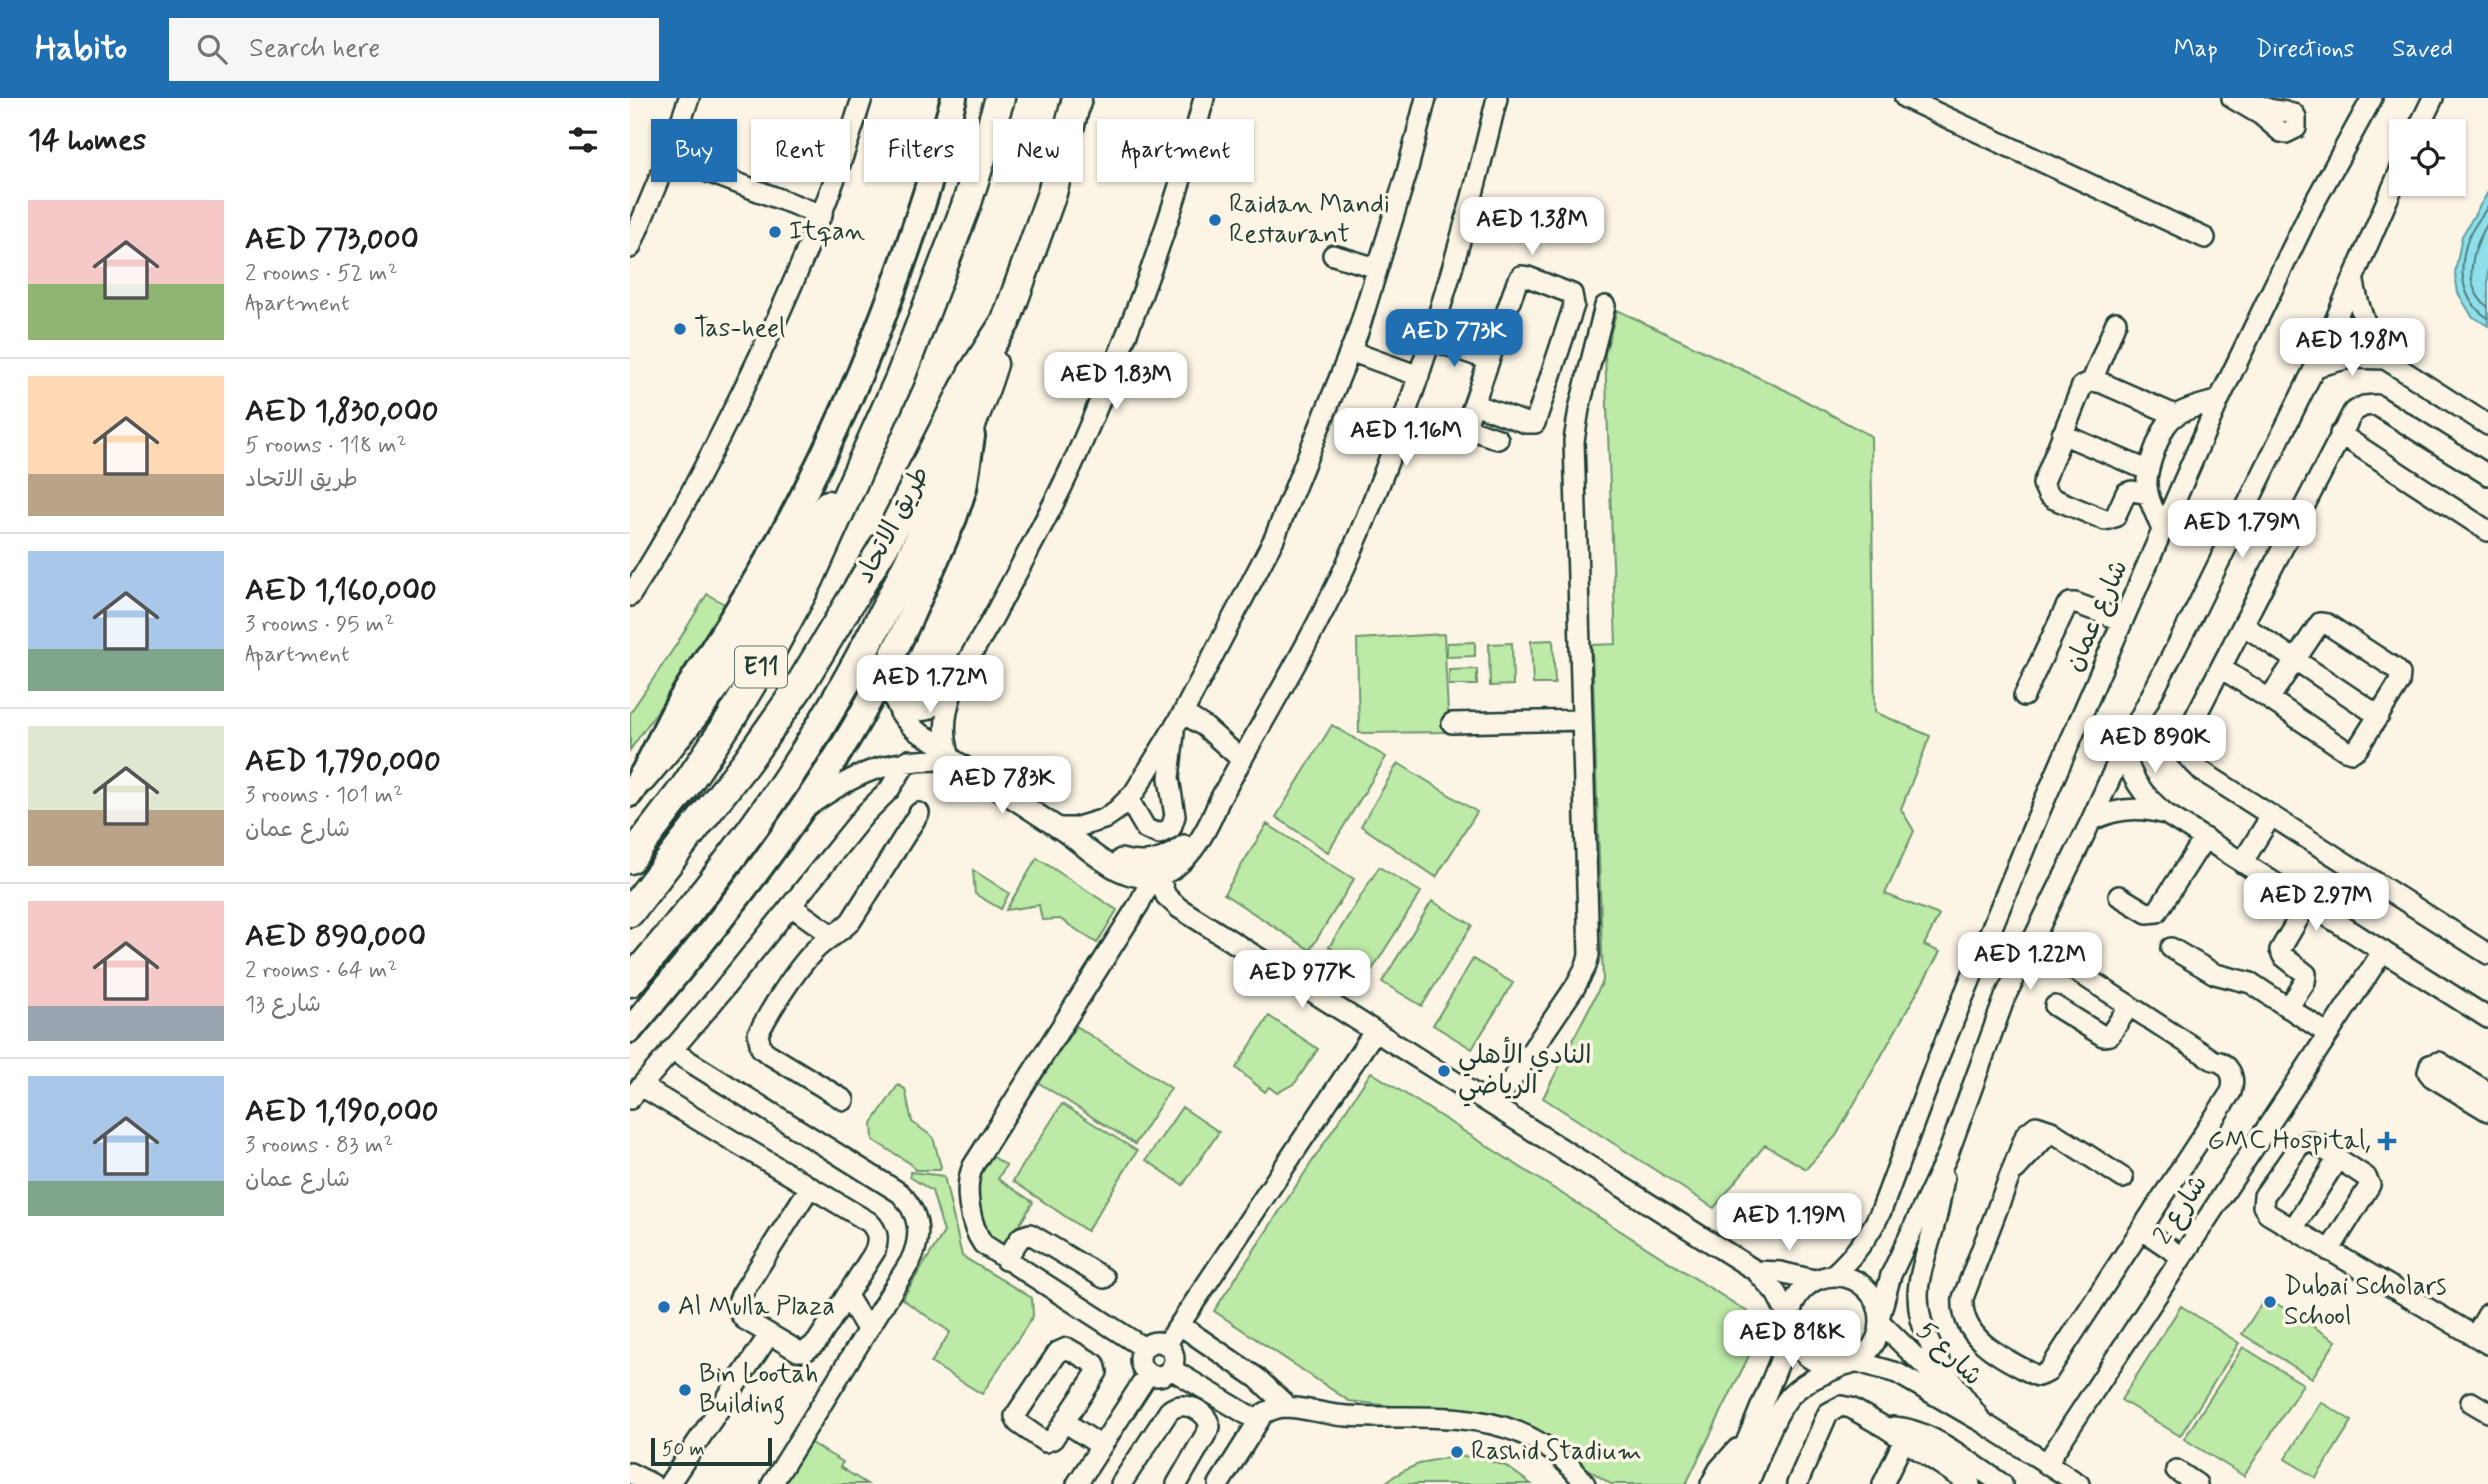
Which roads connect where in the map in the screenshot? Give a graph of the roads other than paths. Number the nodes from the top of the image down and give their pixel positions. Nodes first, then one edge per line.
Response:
1 (689, 98) edge
2 (862, 98) edge
3 (954, 98) edge
4 (1000, 98) edge
5 (1077, 98) edge
6 (1204, 98) edge
7 (1426, 98) edge
8 (1497, 98) edge
9 (1905, 98) edge
10 (2232, 98) edge
11 (2241, 98) edge
12 (2372, 98) edge
13 (2433, 98) edge
14 (682, 119) edge
15 (2423, 119) edge
16 (658, 182) edge
17 (734, 182) edge
18 (2389, 196) edge
19 (822, 215) junction
20 (2205, 238) dead end
21 (630, 248) edge
22 (1333, 255) dead end
23 (1377, 268) junction
24 (2354, 282) junction
25 (1605, 306) dead end
26 (1006, 321) junction
27 (2116, 322) dead end
28 (1432, 340) junction
29 (1350, 351) junction
30 (2385, 359) junction
31 (1489, 360) junction
32 (2315, 367) junction
33 (1419, 376) junction
34 (2092, 381) junction
35 (2219, 400) junction
36 (1474, 404) junction
37 (2175, 415) junction
38 (973, 425) junction
39 (2488, 425) edge
40 (2062, 434) junction
41 (2340, 434) junction
42 (1498, 439) dead end
43 (863, 459) junction
44 (2147, 470) junction
45 (2488, 475) edge
46 (2148, 494) junction
47 (2488, 531) edge
48 (2162, 532) junction
49 (630, 596) edge
50 (2123, 621) junction
51 (2243, 625) junction
52 (2295, 660) junction
53 (887, 663) junction
54 (2221, 668) junction
55 (950, 695) junction
56 (2024, 696) dead end
57 (2269, 699) junction
58 (900, 713) junction
59 (2379, 716) junction
60 (1582, 720) junction
61 (1179, 721) junction
62 (1451, 723) dead end
63 (2124, 748) junction
64 (1246, 751) junction
65 (950, 754) junction
66 (908, 761) junction
67 (852, 778) junction
68 (636, 786) edge
69 (1129, 800) junction
70 (1219, 801) junction
71 (799, 813) junction
72 (919, 813) dead end
73 (865, 814) junction
74 (2166, 814) junction
75 (2271, 816) junction
76 (2091, 821) junction
77 (1058, 828) junction
78 (2204, 839) junction
79 (1075, 840) junction
80 (630, 859) edge
81 (2242, 863) junction
82 (1152, 876) junction
83 (2119, 896) dead end
84 (2307, 904) junction
85 (791, 906) junction
86 (630, 912) edge
87 (833, 936) junction
88 (2171, 948) dead end
89 (2383, 951) junction
90 (2488, 954) edge
91 (2070, 967) dead end
92 (630, 982) edge
93 (2055, 1006) dead end
94 (2129, 1006) junction
95 (2288, 1008) junction
96 (2488, 1018) edge
97 (630, 1030) edge
98 (1374, 1032) junction
99 (2328, 1034) junction
100 (671, 1051) junction
101 (636, 1092) edge
102 (2488, 1092) edge
103 (844, 1100) dead end
104 (1494, 1105) junction
105 (2488, 1111) edge
106 (1948, 1154) junction
107 (2338, 1158) junction
108 (2123, 1178) dead end
109 (810, 1187) junction
110 (2293, 1229) junction
111 (2142, 1230) junction
112 (2329, 1251) junction
113 (2182, 1256) junction
114 (1005, 1260) junction
115 (1756, 1271) junction
116 (1104, 1278) dead end
117 (1824, 1278) junction
118 (847, 1296) junction
119 (2488, 1314) edge
120 (1880, 1319) junction
121 (1789, 1323) junction
122 (1180, 1325) junction
123 (867, 1329) junction
124 (769, 1335) junction
125 (2481, 1340) edge
126 (1167, 1345) junction
127 (1144, 1348) junction
128 (1850, 1363) junction
129 (1171, 1369) junction
130 (1148, 1374) junction
131 (2471, 1402) dead end
132 (1288, 1407) junction
133 (2488, 1412) edge
134 (1065, 1422) junction
135 (1258, 1422) junction
136 (1982, 1422) junction
137 (1886, 1428) junction
138 (1904, 1440) junction
139 (1745, 1441) junction
140 (1101, 1446) junction
141 (2046, 1464) junction
142 (2176, 1470) dead end
143 (630, 1473) edge
144 (777, 1476) edge
145 (1949, 1478) edge
146 (652, 1484) edge
147 (669, 1484) edge
148 (766, 1484) edge
149 (1077, 1484) edge
150 (1121, 1484) edge
151 (1177, 1484) edge
152 (1219, 1484) edge
153 (1585, 1484) edge
154 (1711, 1484) edge
155 (1729, 1484) edge
156 (1748, 1484) edge
157 (1797, 1484) edge
158 (1883, 1484) edge
159 (1970, 1484) edge
160 (2002, 1484) edge
161 (2069, 1484) edge
162 (2079, 1484) edge
163 (2197, 1484) edge

1 - 14 street
2 - 19 street
3 - 68 main road
4 - 43 highway, طريق الاتحاد / E11
5 - 26 highway, طريق الاتحاد / E11
6 - 55 street
7 - 23 street
8 - 28 street
9 - 20 street
10 - 11 street
12 - 35 street, شارع عمان
13 - 15 street
16 - 21 street
17 - 19 street
18 - 24 street
19 - 49 street
22 - 23 street
23 - 29 street
24 - 30 street
24 - 32 street
25 - 60 street
26 - 38 highway
26 - 86 highway, طريق الاتحاد / E11
27 - 34 street
28 - 31 street
28 - 33 street
29 - 33 street
29 - 61 street
30 - 32 street
30 - 39 street
31 - 36 street
31 - 36 street
32 - 63 street
33 - 64 street
34 - 37 street
34 - 40 street
35 - 37 street
35 - 48 street, شارع عمان
36 - 42 street
37 - 44 street
38 - 53 main road
38 - 92 highway
40 - 44 street
40 - 46 street
41 - 45 street
41 - 47 street
41 - 51 street
43 - 68 highway
43 - 80 highway, طريق الاتحاد / E11
44 - 46 street
46 - 48 street
48 - 50 street, شارع عمان
50 - 56 street
50 - 117 street, شارع عمان
51 - 52 street
51 - 54 street
52 - 57 street
52 - 59 street
52 - 59 street
53 - 58 street
53 - 71 main road
54 - 57 street
54 - 75 street
55 - 58 street
55 - 65 street
57 - 59 street
58 - 65 street
60 - 62 street
60 - 104 street
61 - 64 street
61 - 69 street
61 - 69 street
63 - 74 street
63 - 76 street
64 - 70 street
65 - 66 street
65 - 77 street
66 - 67 street
66 - 73 street
67 - 71 street
67 - 73 street
69 - 77 street
70 - 79 street
70 - 82 street
71 - 97 main road
72 - 87 street
73 - 85 street
74 - 76 street
74 - 78 street
75 - 81 street
75 - 90 street
76 - 106 street
77 - 79 street
78 - 81 street
78 - 83 street
79 - 82 street
81 - 84 street
82 - 98 street
82 - 114 street
84 - 89 street
84 - 95 street
85 - 87 street
85 - 100 street
87 - 103 street
88 - 95 street
89 - 96 street
89 - 99 street, شارع 2
91 - 94 street
93 - 94 street
94 - 111 street
95 - 99 street
98 - 104 street
98 - 122 street
99 - 113 street, شارع 2
100 - 101 street
100 - 123 street
101 - 109 street
102 - 105 street
104 - 115 street
106 - 120 street
106 - 136 street
107 - 110 street
107 - 110 street
107 - 112 street
108 - 111 street
109 - 118 street
109 - 124 street
110 - 112 street
111 - 113 street
112 - 125 street
113 - 141 street, شارع 2
114 - 116 street
114 - 127 street
115 - 117 street
115 - 121 street
117 - 120 street
117 - 121 street
118 - 123 street
118 - 124 street
119 - 125 street
120 - 128 street
120 - 136 street, شارع 5
121 - 128 street
121 - 139 street
122 - 126 street
122 - 132 street
123 - 144 street
124 - 147 street
126 - 127 street
126 - 129 street
127 - 130 street
128 - 136 street, شارع 5
128 - 156 street
129 - 130 street
129 - 135 street
130 - 140 street
131 - 133 street
132 - 135 street
132 - 153 street
134 - 134 street
134 - 140 street
135 - 152 street
136 - 141 street, شارع 5
137 - 138 street
137 - 157 street
137 - 160 street
138 - 145 street
138 - 158 street
139 - 154 street
139 - 155 street
140 - 149 street
141 - 161 street
141 - 162 street, شارع 5
142 - 163 street
143 - 146 street
144 - 148 street
145 - 159 street
150 - 151 street

